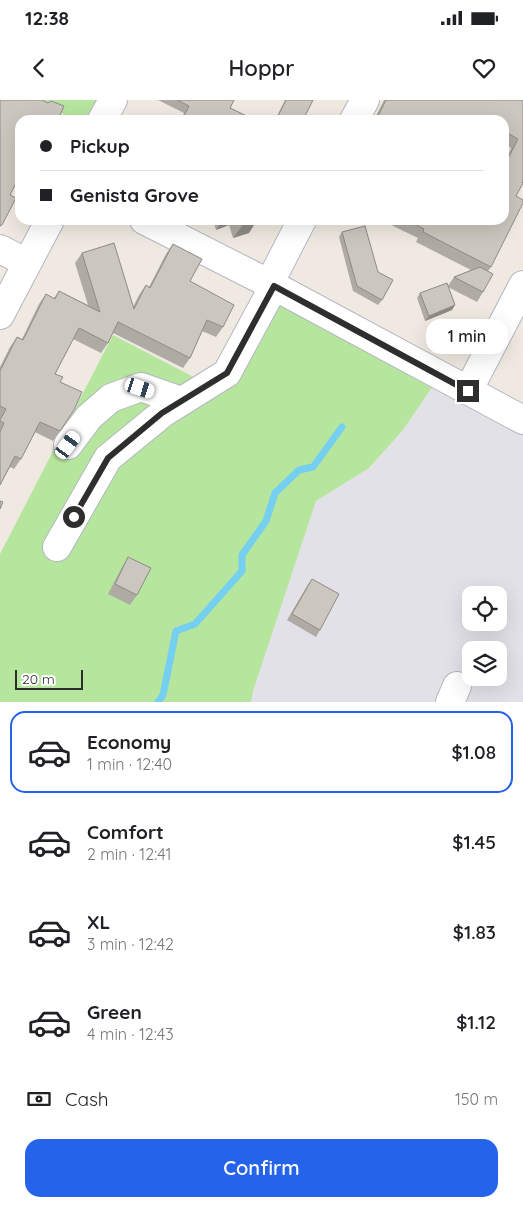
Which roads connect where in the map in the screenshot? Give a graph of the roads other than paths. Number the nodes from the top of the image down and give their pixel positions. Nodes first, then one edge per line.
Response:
1 (365, 100) edge
2 (357, 115) edge
3 (46, 225) edge
4 (154, 225) edge
5 (300, 225) edge
6 (0, 249) edge
7 (17, 266) edge
8 (271, 285) junction
9 (523, 285) edge
10 (0, 315) edge
11 (468, 391) junction
12 (181, 401) junction
13 (523, 420) edge
14 (68, 445) dead end
15 (57, 547) dead end

1 - 2 street
3 - 7 street
4 - 8 street
5 - 8 street
6 - 7 street
7 - 10 street
8 - 11 street
8 - 12 street
9 - 11 street
11 - 13 street
12 - 14 street
12 - 15 street

